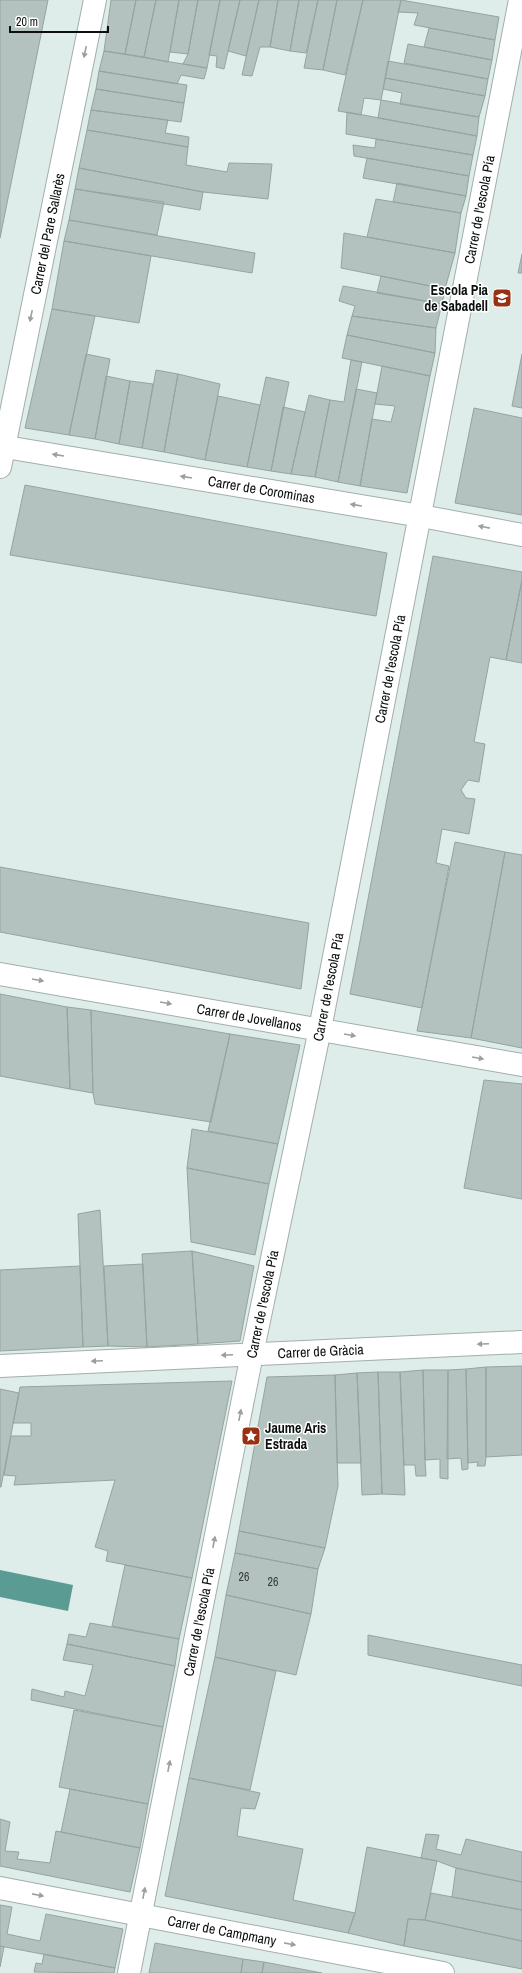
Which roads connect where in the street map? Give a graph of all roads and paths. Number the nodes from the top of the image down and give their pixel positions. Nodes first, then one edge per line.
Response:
1 (95, 0) edge
2 (520, 0) edge
3 (1, 453) edge
4 (421, 516) junction
5 (522, 535) edge
6 (0, 974) edge
7 (320, 1029) junction
8 (522, 1065) edge
9 (522, 1342) edge
10 (252, 1354) junction
11 (0, 1366) edge
12 (0, 1888) edge
13 (140, 1916) junction
14 (129, 1973) edge
15 (443, 1973) edge

1 -> 3 street, Carrer del Pare Sallarès
2 - 4 street, Carrer de l'escola Pía
4 -> 3 street, Carrer de Corominas
5 -> 4 street, Carrer de Corominas
4 - 7 street, Carrer de l'escola Pía
6 -> 7 street, Carrer de Jovellanos
7 -> 8 street, Carrer de Jovellanos
7 - 10 street, Carrer de l'escola Pía
9 -> 10 street, Carrer de Gràcia
10 -> 11 street, Carrer de Gràcia
13 -> 10 street, Carrer de l'escola Pía
12 -> 13 street, Carrer de Campmany
13 - 14 street, Carrer de l'escola Pía
13 -> 15 street, Carrer de Campmany

